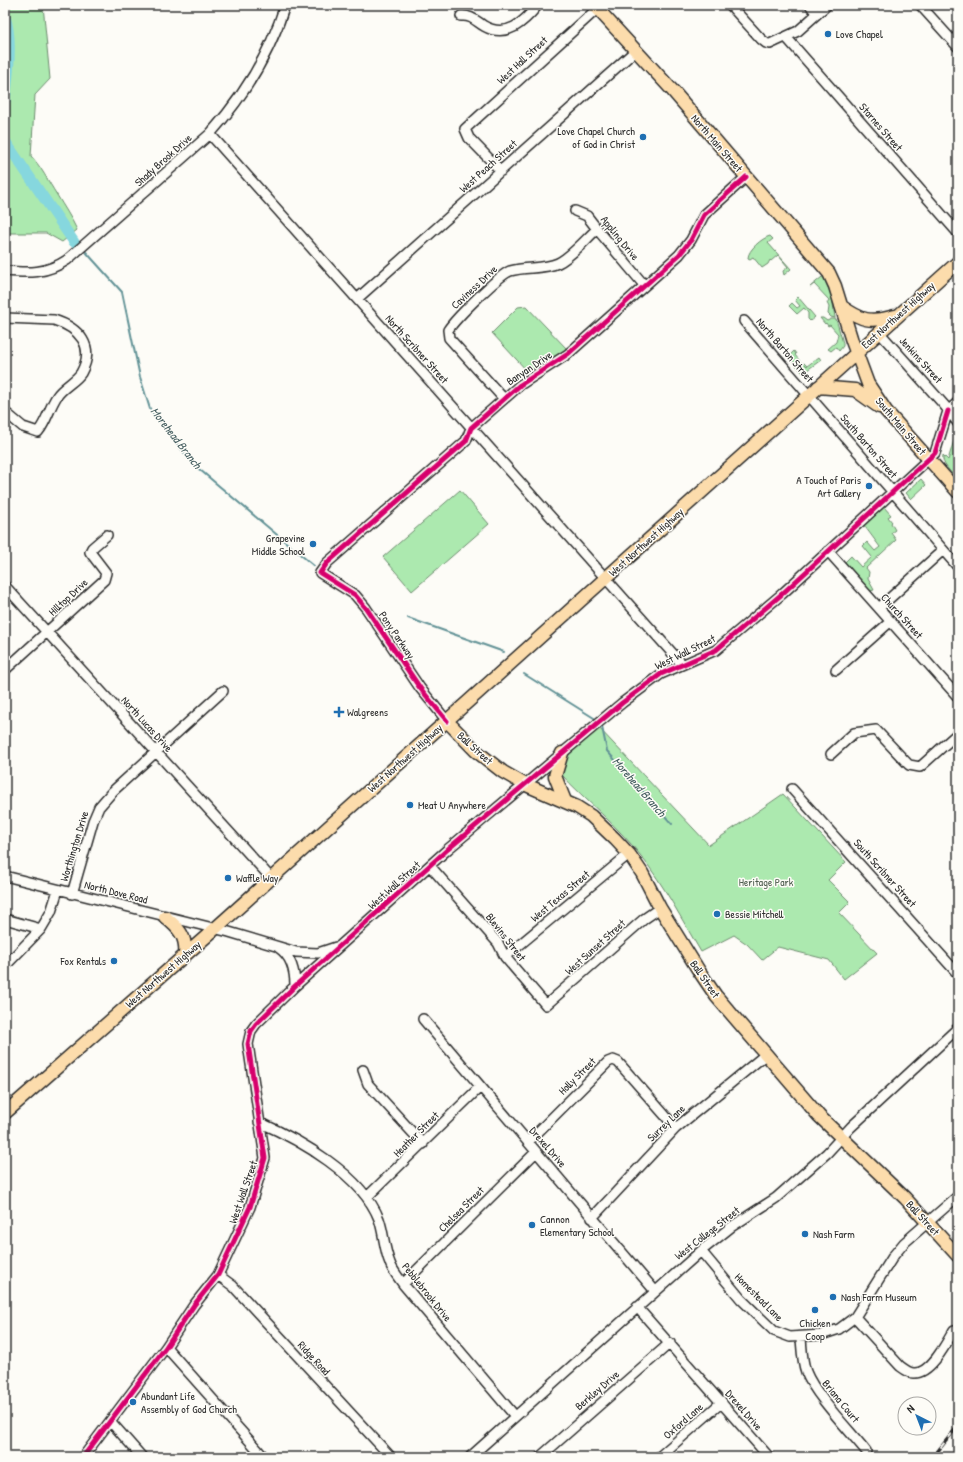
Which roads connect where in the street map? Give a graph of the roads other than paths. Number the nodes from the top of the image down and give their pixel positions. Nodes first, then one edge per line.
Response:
1 (285, 5) edge
2 (538, 5) edge
3 (730, 5) edge
4 (810, 5) edge
5 (827, 5) edge
6 (920, 5) edge
7 (595, 7) edge
8 (817, 14) junction
9 (461, 16) dead end
10 (786, 37) junction
11 (958, 47) edge
12 (635, 51) junction
13 (210, 134) junction
14 (501, 171) junction
15 (746, 177) junction
16 (575, 211) dead end
17 (597, 229) junction
18 (958, 233) edge
19 (958, 262) edge
20 (5, 271) edge
21 (644, 285) junction
22 (357, 299) junction
23 (841, 306) junction
24 (898, 315) junction
25 (5, 318) edge
26 (744, 321) dead end
27 (879, 332) junction
28 (856, 353) junction
29 (814, 391) junction
30 (504, 399) junction
31 (958, 402) edge
32 (886, 411) junction
33 (948, 411) junction
34 (5, 412) edge
35 (958, 423) edge
36 (471, 428) junction
37 (928, 459) junction
38 (958, 492) edge
39 (892, 493) junction
40 (107, 535) dead end
41 (943, 550) junction
42 (828, 551) junction
43 (958, 567) edge
44 (320, 573) joint
45 (605, 580) junction
46 (5, 586) edge
47 (879, 608) junction
48 (891, 621) junction
49 (47, 632) junction
50 (682, 664) junction
51 (5, 670) edge
52 (836, 670) dead end
53 (223, 691) dead end
54 (958, 697) edge
55 (447, 720) junction
56 (958, 733) edge
57 (156, 751) junction
58 (562, 753) junction
59 (831, 754) dead end
60 (524, 784) junction
61 (792, 789) dead end
62 (565, 801) junction
63 (629, 854) junction
64 (430, 866) junction
65 (5, 876) edge
66 (271, 878) junction
67 (58, 890) junction
68 (72, 894) junction
69 (660, 908) junction
70 (165, 917) junction
71 (5, 919) edge
72 (42, 929) junction
73 (218, 929) junction
74 (343, 944) junction
75 (276, 946) junction
76 (185, 955) junction
77 (505, 957) junction
78 (5, 966) edge
79 (958, 974) edge
80 (295, 986) junction
81 (546, 1005) joint
82 (423, 1019) dead end
83 (958, 1028) edge
84 (765, 1055) junction
85 (362, 1070) dead end
86 (480, 1086) junction
87 (5, 1113) edge
88 (259, 1122) junction
89 (676, 1128) junction
90 (841, 1139) junction
91 (528, 1142) junction
92 (423, 1144) junction
93 (536, 1152) junction
94 (958, 1196) edge
95 (367, 1197) junction
96 (592, 1218) junction
97 (927, 1223) junction
98 (701, 1252) junction
99 (958, 1256) edge
100 (218, 1275) junction
101 (403, 1284) junction
102 (655, 1291) junction
103 (637, 1307) junction
104 (855, 1317) junction
105 (954, 1330) dead end
106 (801, 1338) junction
107 (670, 1343) junction
108 (166, 1347) junction
109 (722, 1402) junction
110 (515, 1416) junction
111 (110, 1422) junction
112 (866, 1451) dead end
113 (83, 1457) edge
114 (142, 1457) edge
115 (264, 1457) edge
116 (391, 1457) edge
117 (470, 1457) edge
118 (540, 1457) edge
119 (659, 1457) edge
120 (769, 1457) edge

1 - 13 street, Shady Brook Drive
2 - 9 street
3 - 10 street
4 - 8 street
5 - 8 street
6 - 11 street
7 - 12 main road, North Main Street
7 - 14 street, West Hall Street
8 - 10 street
10 - 18 street, Starnes Street
12 - 14 street, West Peach Street
12 - 15 main road, North Main Street
13 - 20 street, Shady Brook Drive
13 - 22 street, North Scribner Street
14 - 22 street, West Peach Street
15 - 21 street, Banyan Drive
15 - 23 main road, North Main Street
16 - 17 street, Appling Drive
17 - 21 street, Appling Drive
17 - 30 street, Caviness Drive
19 - 24 main road, East Northwest Highway
21 - 30 street, Banyan Drive
22 - 36 street, North Scribner Street
23 - 24 main road
23 - 28 main road, North Main Street
24 - 27 main road, East Northwest Highway
25 - 34 street
26 - 29 street, North Barton Street
27 - 28 main road, East Northwest Highway
27 - 33 street, Jenkins Street
28 - 29 main road, West Northwest Highway
28 - 32 main road, South Main Street
29 - 32 main road
29 - 39 street, South Barton Street
29 - 45 main road, West Northwest Highway
30 - 36 street, Banyan Drive
31 - 33 street
32 - 37 main road, South Main Street
33 - 35 street, Jenkins Street
33 - 37 street, West Wall Street
36 - 44 street, Banyan Drive
36 - 45 street, North Scribner Street
37 - 38 main road, South Main Street
37 - 39 street, West Wall Street
39 - 41 street, South Barton Street
39 - 42 street, West Wall Street
40 - 49 street, Hilltop Drive
41 - 43 street, South Barton Street
41 - 47 street
42 - 47 street, Church Street
42 - 50 street, West Wall Street
44 - 55 street, Pony Parkway
45 - 50 street
45 - 55 main road, West Northwest Highway
46 - 49 street, North Lucas Drive
47 - 48 street, Church Street
48 - 52 street
48 - 54 street, Church Street
49 - 51 street, Hilltop Drive
49 - 57 street, North Lucas Drive
50 - 58 street, West Wall Street
53 - 57 street, Worthington Drive
55 - 60 main road, Ball Street
55 - 66 main road, West Northwest Highway
56 - 59 street
57 - 66 street, North Lucas Drive
57 - 68 street, Worthington Drive
58 - 60 street, West Wall Street
58 - 62 main road
60 - 62 main road, Ball Street
60 - 64 street, West Wall Street
61 - 79 street, South Scribner Street
62 - 63 main road, Ball Street
63 - 69 main road, Ball Street
63 - 77 street, West Texas Street
64 - 74 street, West Wall Street
64 - 77 street, Blevins Street
65 - 67 street, North Dove Road
66 - 73 main road, West Northwest Highway
67 - 68 street, North Dove Road
67 - 72 street
68 - 70 street, North Dove Road
69 - 81 street, West Sunset Street
69 - 84 main road, Ball Street
70 - 73 street, North Dove Road
70 - 76 main road
71 - 72 street
72 - 78 street
73 - 75 street, North Dove Road
73 - 76 main road, West Northwest Highway
74 - 75 street, North Dove Road
74 - 80 street, West Wall Street
75 - 80 street
76 - 87 main road, West Northwest Highway
77 - 81 street, Blevins Street
80 - 88 street, West Wall Street
82 - 86 street, Drexel Drive
83 - 90 street, West College Street
84 - 89 street, Surrey Lane
84 - 90 main road, Ball Street
85 - 92 street
86 - 91 street, Drexel Drive
86 - 92 street, Heather Street
88 - 95 street, Pebblebrook Drive
88 - 100 street, West Wall Street
89 - 91 street, Holly Street
89 - 96 street, Surrey Lane
90 - 97 main road, Ball Street
90 - 98 street, West College Street
91 - 93 street, Drexel Drive
92 - 95 street, Heather Street
93 - 96 street, Drexel Drive
93 - 101 street, Chelsea Street
94 - 97 street, Homestead Lane
95 - 101 street, Pebblebrook Drive
96 - 102 street, Drexel Drive
97 - 99 main road, Ball Street
97 - 104 street, Homestead Lane
98 - 102 street, West College Street
98 - 106 street, Homestead Lane
100 - 108 street, West Wall Street
100 - 116 street, Ridge Road
101 - 110 street, Pebblebrook Drive
102 - 103 street, West College Street
103 - 107 street, Drexel Drive
103 - 110 street, West College Street
104 - 105 street
104 - 106 street, Homestead Lane
106 - 112 street, Briana Court
107 - 109 street, Drexel Drive
107 - 118 street, Berkley Drive
108 - 111 street, West Wall Street
108 - 115 street
109 - 119 street, Oxford Lane
109 - 120 street, Drexel Drive
110 - 117 street, West College Street
111 - 113 street, West Wall Street
111 - 114 street

